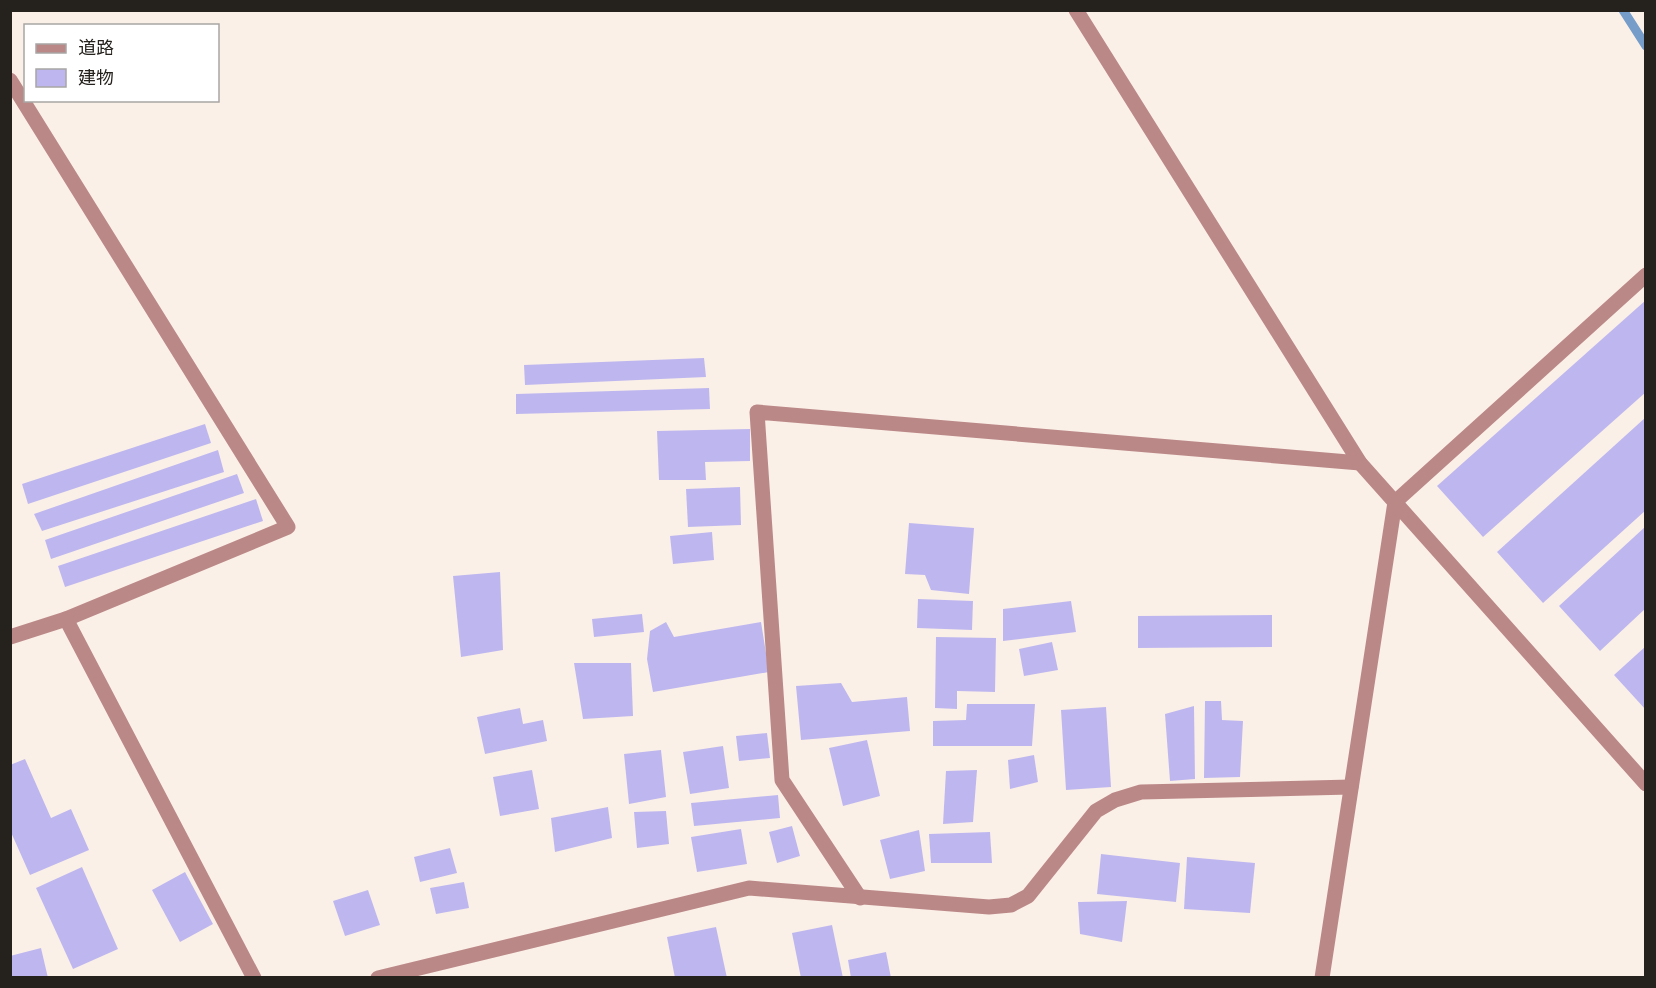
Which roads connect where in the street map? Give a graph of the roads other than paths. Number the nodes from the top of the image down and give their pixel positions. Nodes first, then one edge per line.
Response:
1 (1076, 10) edge
2 (10, 80) edge
3 (1646, 275) edge
4 (1360, 463) junction
5 (1395, 502) junction
6 (66, 619) junction
7 (10, 637) edge
8 (1646, 783) edge
9 (1351, 787) junction
10 (860, 898) junction
11 (254, 978) edge
12 (378, 978) edge
13 (1322, 978) edge

1 - 4 street
2 - 6 street
3 - 5 street
4 - 5 street
4 - 10 street
5 - 8 street
5 - 9 street
6 - 7 street
6 - 11 street
9 - 10 street
9 - 13 street
10 - 12 street

